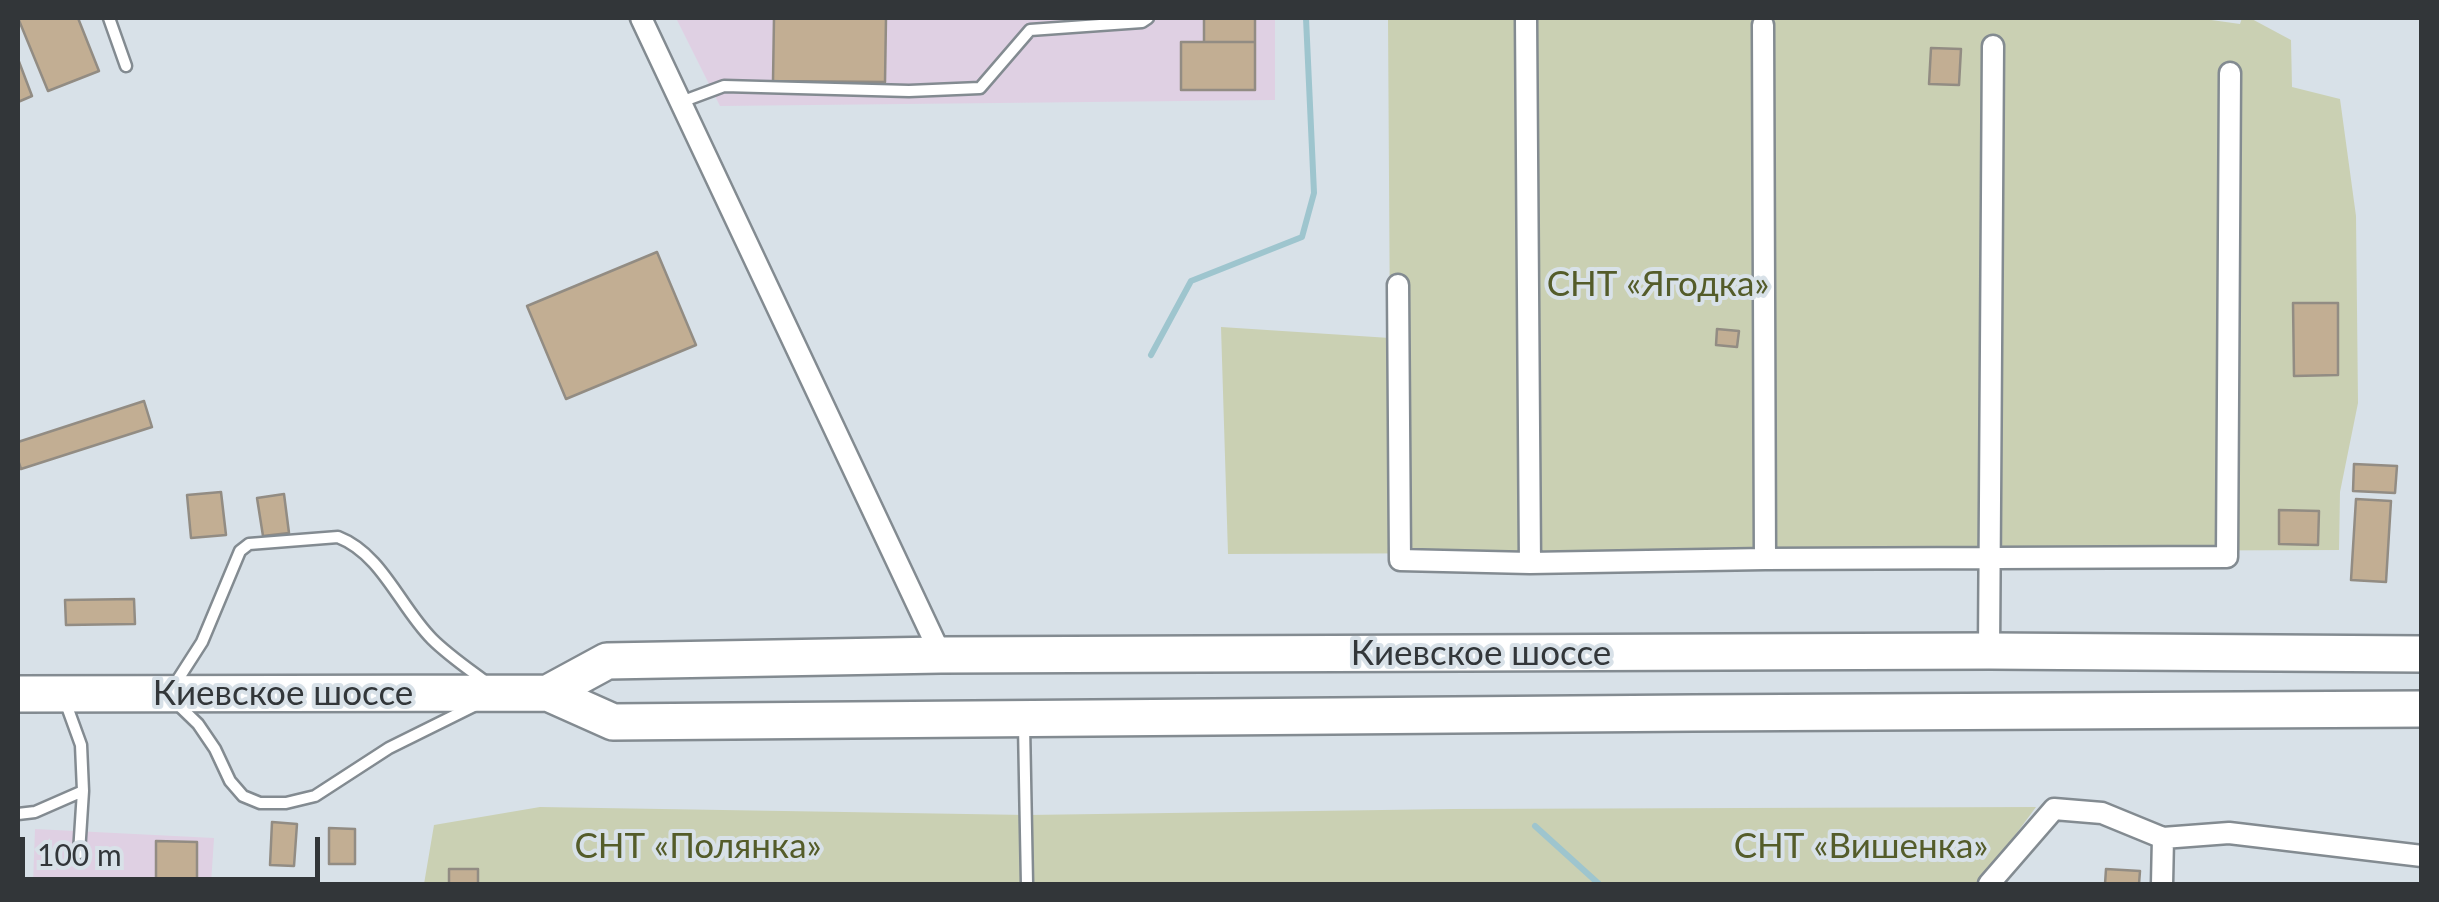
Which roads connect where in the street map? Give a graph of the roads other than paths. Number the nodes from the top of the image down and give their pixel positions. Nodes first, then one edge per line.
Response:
1 (109, 18) edge
2 (641, 18) edge
3 (1148, 18) edge
4 (1526, 18) edge
5 (1030, 24) edge
6 (1763, 24) dead end
7 (1993, 46) dead end
8 (126, 66) dead end
9 (2230, 72) dead end
10 (681, 102) junction
11 (1398, 285) dead end
12 (1765, 560) junction
13 (1990, 560) junction
14 (1530, 563) junction
15 (1989, 651) junction
16 (2422, 654) edge
17 (941, 656) junction
18 (500, 693) junction
19 (548, 693) junction
20 (18, 694) edge
21 (168, 694) junction
22 (63, 695) junction
23 (2422, 709) edge
24 (1024, 718) junction
25 (83, 791) junction
26 (18, 814) edge
27 (2163, 838) junction
28 (79, 853) dead end
29 (2422, 856) edge
30 (1026, 884) edge
31 (1989, 884) edge
32 (2162, 884) edge

1 - 8 lane
2 - 10 street
3 - 5 lane
4 - 14 street
5 - 10 lane
6 - 12 street
7 - 13 street
9 - 13 street
10 - 17 street
11 - 14 street
12 - 13 street
12 - 14 street
13 - 15 street
15 - 16 highway, Киевское шоссе
15 - 17 highway, Киевское шоссе
17 - 19 highway, Киевское шоссе
18 - 19 highway, Киевское шоссе
18 - 21 highway, Киевское шоссе
18 - 21 lane
18 - 21 lane
19 - 24 highway, Киевское шоссе
20 - 22 highway, Киевское шоссе
21 - 22 highway, Киевское шоссе
22 - 25 lane
23 - 24 highway, Киевское шоссе
24 - 30 lane
25 - 26 lane
25 - 28 lane
27 - 29 street
27 - 31 street
27 - 32 street

